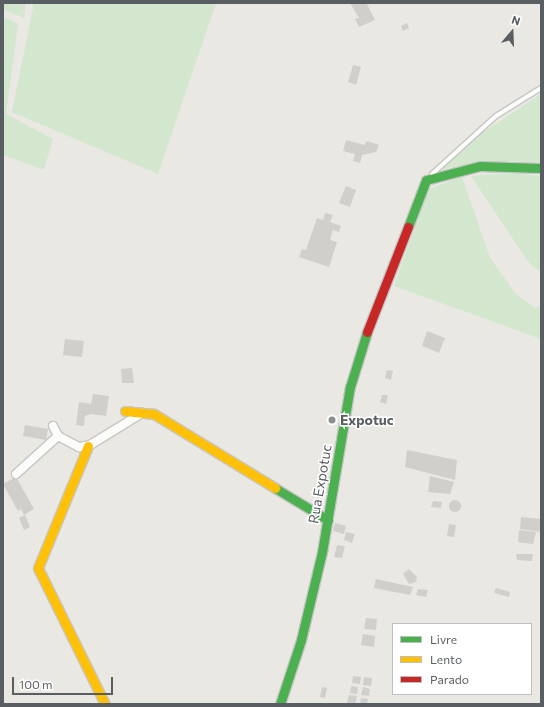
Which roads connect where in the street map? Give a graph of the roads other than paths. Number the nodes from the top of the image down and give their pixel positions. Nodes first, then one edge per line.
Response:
1 (541, 88) edge
2 (541, 168) edge
3 (426, 180) junction
4 (125, 411) dead end
5 (142, 413) junction
6 (53, 426) dead end
7 (58, 436) junction
8 (88, 446) junction
9 (16, 474) dead end
10 (328, 520) junction
11 (105, 704) edge
12 (280, 704) edge

1 - 3 lane
2 - 3 street
3 - 10 street, Rua Expotuc
4 - 5 street
5 - 8 street
5 - 10 street
6 - 7 street
7 - 8 street
7 - 9 street
8 - 11 street
10 - 12 street, Rua Expotuc

